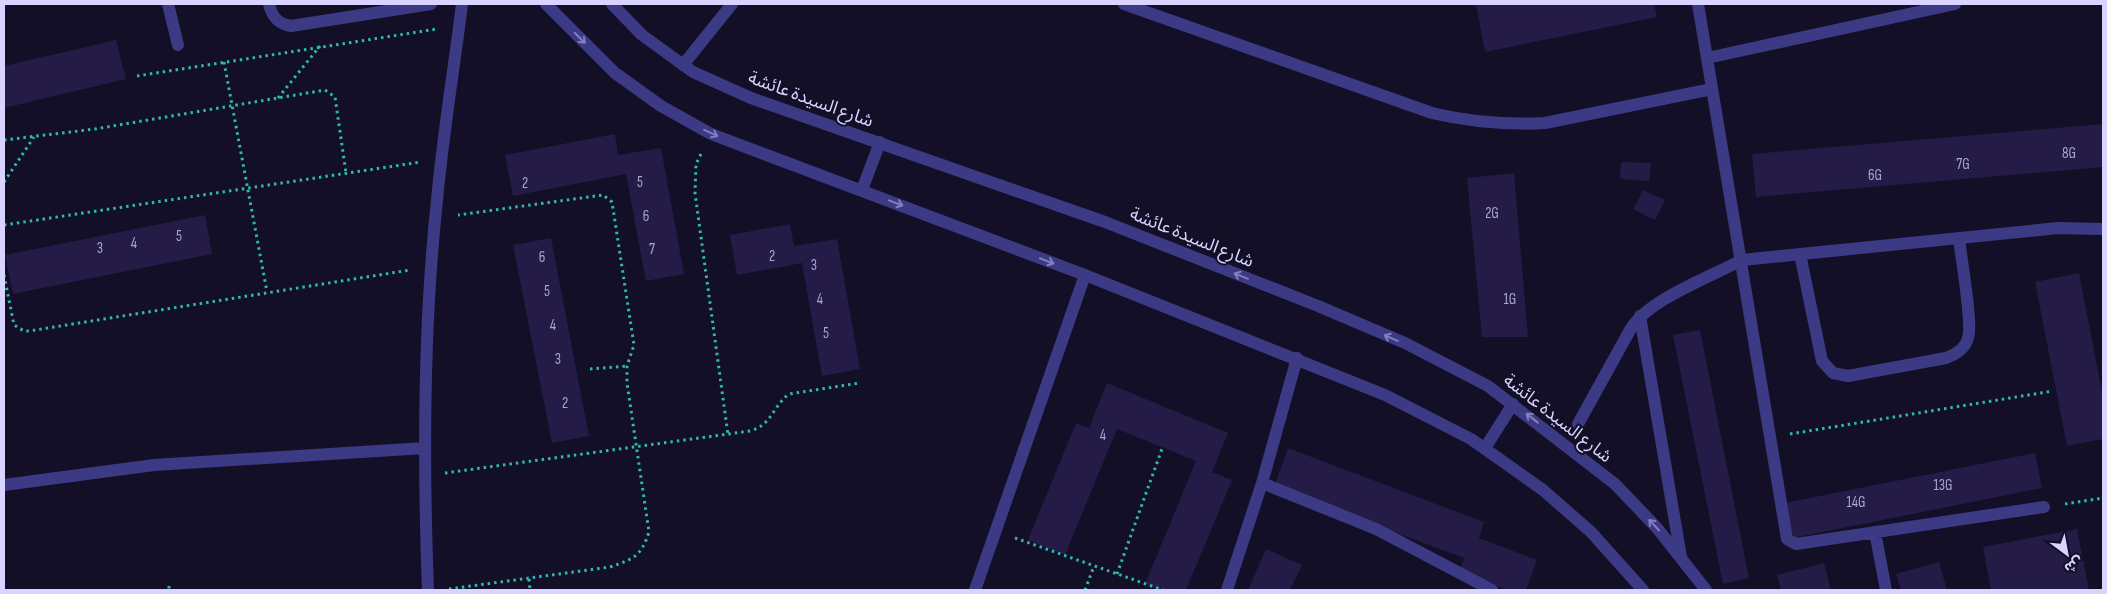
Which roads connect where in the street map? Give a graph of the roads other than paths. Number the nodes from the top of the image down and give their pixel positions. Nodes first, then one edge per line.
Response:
1 (168, 4) edge
2 (269, 4) edge
3 (431, 4) edge
4 (462, 4) edge
5 (546, 4) edge
6 (612, 4) edge
7 (732, 4) edge
8 (1124, 4) edge
9 (1698, 4) edge
10 (1956, 4) edge
11 (178, 45) dead end
12 (1707, 58) junction
13 (683, 64) junction
14 (1712, 89) junction
15 (880, 142) junction
16 (862, 190) junction
17 (2103, 228) edge
18 (1958, 238) junction
19 (1800, 254) junction
20 (1742, 260) junction
21 (1085, 275) junction
22 (1640, 316) junction
23 (1297, 358) junction
24 (1513, 404) junction
25 (1578, 424) dead end
26 (425, 448) junction
27 (1484, 448) junction
28 (1262, 483) junction
29 (4, 485) edge
30 (2044, 507) road end
31 (1875, 532) junction
32 (1681, 557) junction
33 (428, 590) edge
34 (975, 590) edge
35 (1227, 590) edge
36 (1492, 590) edge
37 (1643, 590) edge
38 (1706, 590) edge
39 (1886, 590) edge

1 - 11 street
2 - 3 street
4 - 26 street
5 -> 16 street
6 - 13 street, شارع السيدة عائشة
7 - 13 street
8 - 14 street
9 - 12 street
10 - 12 street
12 - 14 street
13 - 15 street, شارع السيدة عائشة
14 - 20 street
15 - 16 street
24 -> 15 street, شارع السيدة عائشة
16 -> 21 street
17 - 18 street
18 - 19 street
18 - 19 street
19 - 20 street
20 - 22 street
20 - 31 street
21 - 23 street
21 - 34 street
22 - 25 street
22 - 32 street
23 - 27 street
23 - 28 street
24 - 27 street
32 -> 24 street, شارع السيدة عائشة
26 - 29 street
26 - 33 street
27 - 37 street
28 - 35 street
28 - 36 street
30 - 31 street
31 - 39 street
32 - 38 street, شارع السيدة عائشة

